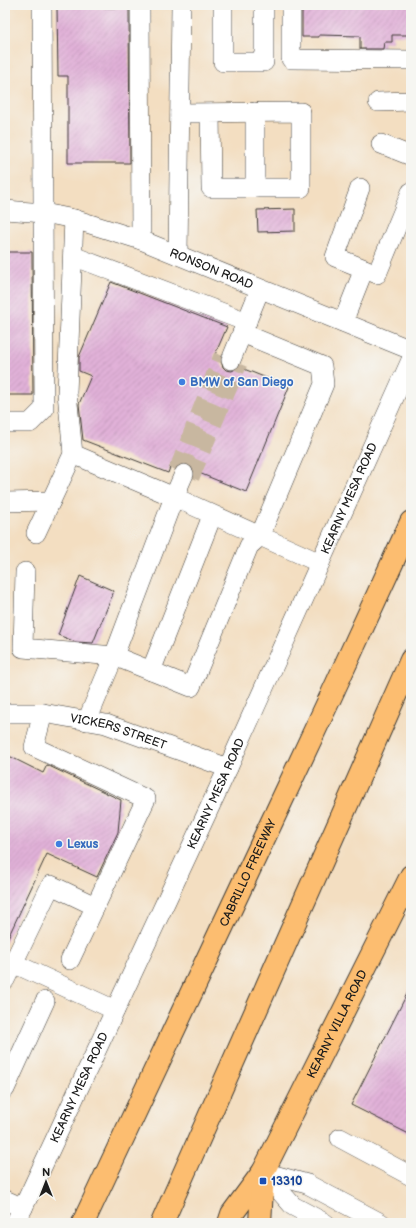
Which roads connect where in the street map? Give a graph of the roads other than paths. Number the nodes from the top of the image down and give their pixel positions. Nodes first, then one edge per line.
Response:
1 (42, 5) edge
2 (140, 5) edge
3 (180, 5) edge
4 (223, 5) edge
5 (264, 5) edge
6 (291, 5) edge
7 (411, 60) edge
8 (411, 100) edge
9 (378, 102) dead end
10 (255, 112) junction
11 (180, 113) junction
12 (210, 113) junction
13 (381, 144) dead end
14 (411, 156) edge
15 (255, 188) junction
16 (360, 188) dead end
17 (411, 192) edge
18 (5, 210) edge
19 (44, 213) junction
20 (74, 219) junction
21 (141, 240) junction
22 (178, 255) junction
23 (73, 256) junction
24 (364, 269) junction
25 (260, 289) junction
26 (343, 322) junction
27 (243, 332) junction
28 (411, 350) edge
29 (231, 360) tunnel mouth
30 (411, 360) edge
31 (5, 423) edge
32 (73, 454) junction
33 (181, 480) junction
34 (51, 501) junction
35 (5, 502) edge
36 (212, 516) junction
37 (411, 522) edge
38 (36, 533) dead end
39 (260, 536) junction
40 (320, 563) junction
41 (25, 572) dead end
42 (114, 656) junction
43 (411, 660) edge
44 (151, 671) junction
45 (5, 713) edge
46 (42, 713) junction
47 (88, 721) junction
48 (228, 768) junction
49 (411, 876) edge
50 (95, 906) junction
51 (70, 960) dead end
52 (9, 963) edge
53 (5, 980) edge
54 (45, 1001) dead end
55 (116, 1010) junction
56 (5, 1089) edge
57 (340, 1138) dead end
58 (263, 1172) junction
59 (411, 1176) edge
60 (5, 1200) edge
61 (19, 1215) edge
62 (83, 1222) edge
63 (162, 1223) edge
64 (229, 1223) edge
65 (260, 1223) edge
66 (325, 1223) edge
67 (381, 1223) edge

1 - 19 street
2 - 21 street
3 - 11 street
4 - 5 street
6 - 7 street
8 - 9 street
10 - 12 street
10 - 15 street
10 - 15 street
11 - 12 street
11 - 22 street
12 - 15 street
13 - 14 street
16 - 24 street
17 - 24 street
18 - 19 street, RONSON ROAD
19 - 20 street, RONSON ROAD
19 - 31 street
20 - 21 street, RONSON ROAD
20 - 23 street
21 - 22 street, RONSON ROAD
22 - 25 street, RONSON ROAD
23 - 27 street
23 - 32 street
24 - 26 street
25 - 26 street, RONSON ROAD
25 - 27 street
26 - 28 street, RONSON ROAD
27 - 29 street
27 - 39 street
30 - 40 street, KEARNY MESA ROAD
32 - 33 street
32 - 34 street
33 - 36 street
33 - 42 street
34 - 35 street
34 - 38 street
36 - 39 street
36 - 44 street
37 - 62 main road, CABRILLO FREEWAY
39 - 40 street
39 - 44 street
40 - 48 street, KEARNY MESA ROAD
41 - 42 street
42 - 44 street
42 - 47 street
43 - 63 main road
45 - 46 street, VICKERS STREET
46 - 47 street, VICKERS STREET
46 - 50 street
47 - 48 street, VICKERS STREET
48 - 55 street, KEARNY MESA ROAD
49 - 58 main road, KEARNY VILLA ROAD
50 - 51 street
50 - 52 street
52 - 53 street
52 - 55 street
54 - 56 street
55 - 61 street, KEARNY MESA ROAD
57 - 59 street
58 - 64 main road, KEARNY VILLA ROAD
58 - 65 main road, KEARNY VILLA ROAD
58 - 66 street
58 - 67 street
60 - 61 street

